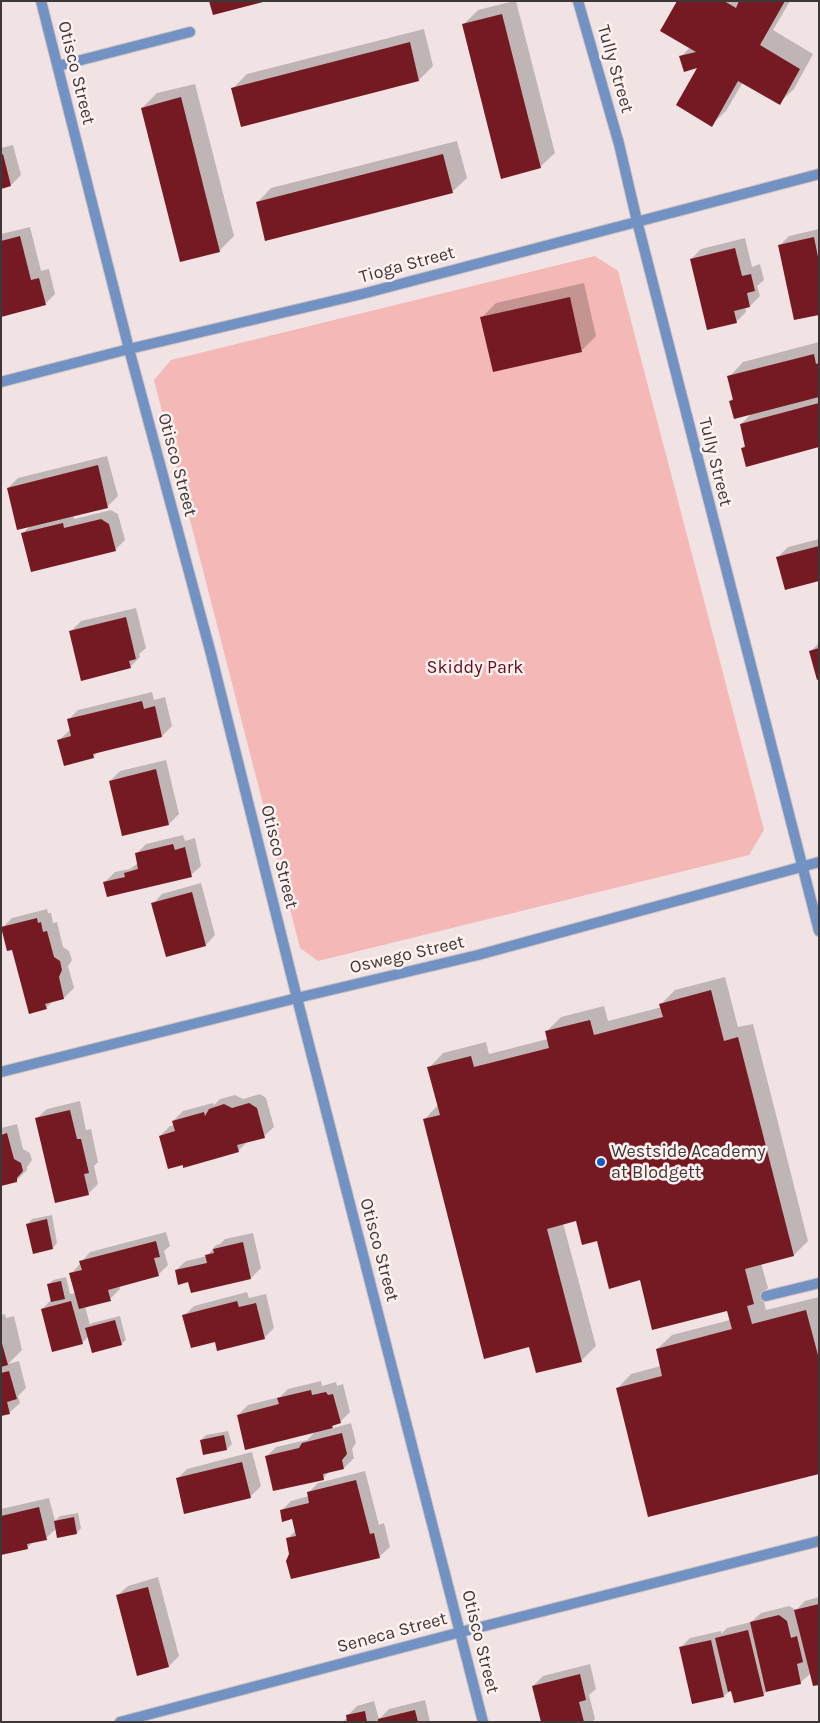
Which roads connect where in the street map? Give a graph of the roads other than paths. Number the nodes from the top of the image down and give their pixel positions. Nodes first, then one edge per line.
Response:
1 (41, 1) edge
2 (578, 1) edge
3 (190, 32) dead end
4 (58, 66) junction
5 (819, 174) edge
6 (636, 221) junction
7 (129, 349) junction
8 (1, 382) edge
9 (819, 862) edge
10 (802, 867) junction
11 (819, 931) edge
12 (297, 998) junction
13 (1, 1072) edge
14 (819, 1283) edge
15 (766, 1296) dead end
16 (819, 1541) edge
17 (461, 1632) junction
18 (120, 1722) edge
19 (483, 1722) edge

1 - 4 street, Otisco Street
2 - 6 street, Tully Street
3 - 4 street
4 - 7 street, Otisco Street
5 - 6 street, Tioga Street
6 - 7 street, Tioga Street
6 - 10 street, Tully Street
7 - 8 street, Tioga Street
7 - 12 street, Otisco Street
9 - 10 street, Oswego Street
10 - 11 street, Tully Street
10 - 12 street, Oswego Street
12 - 13 street, Oswego Street
12 - 17 street, Otisco Street
14 - 15 street
16 - 17 street, Seneca Street
17 - 18 street, Seneca Street
17 - 19 street, Otisco Street

